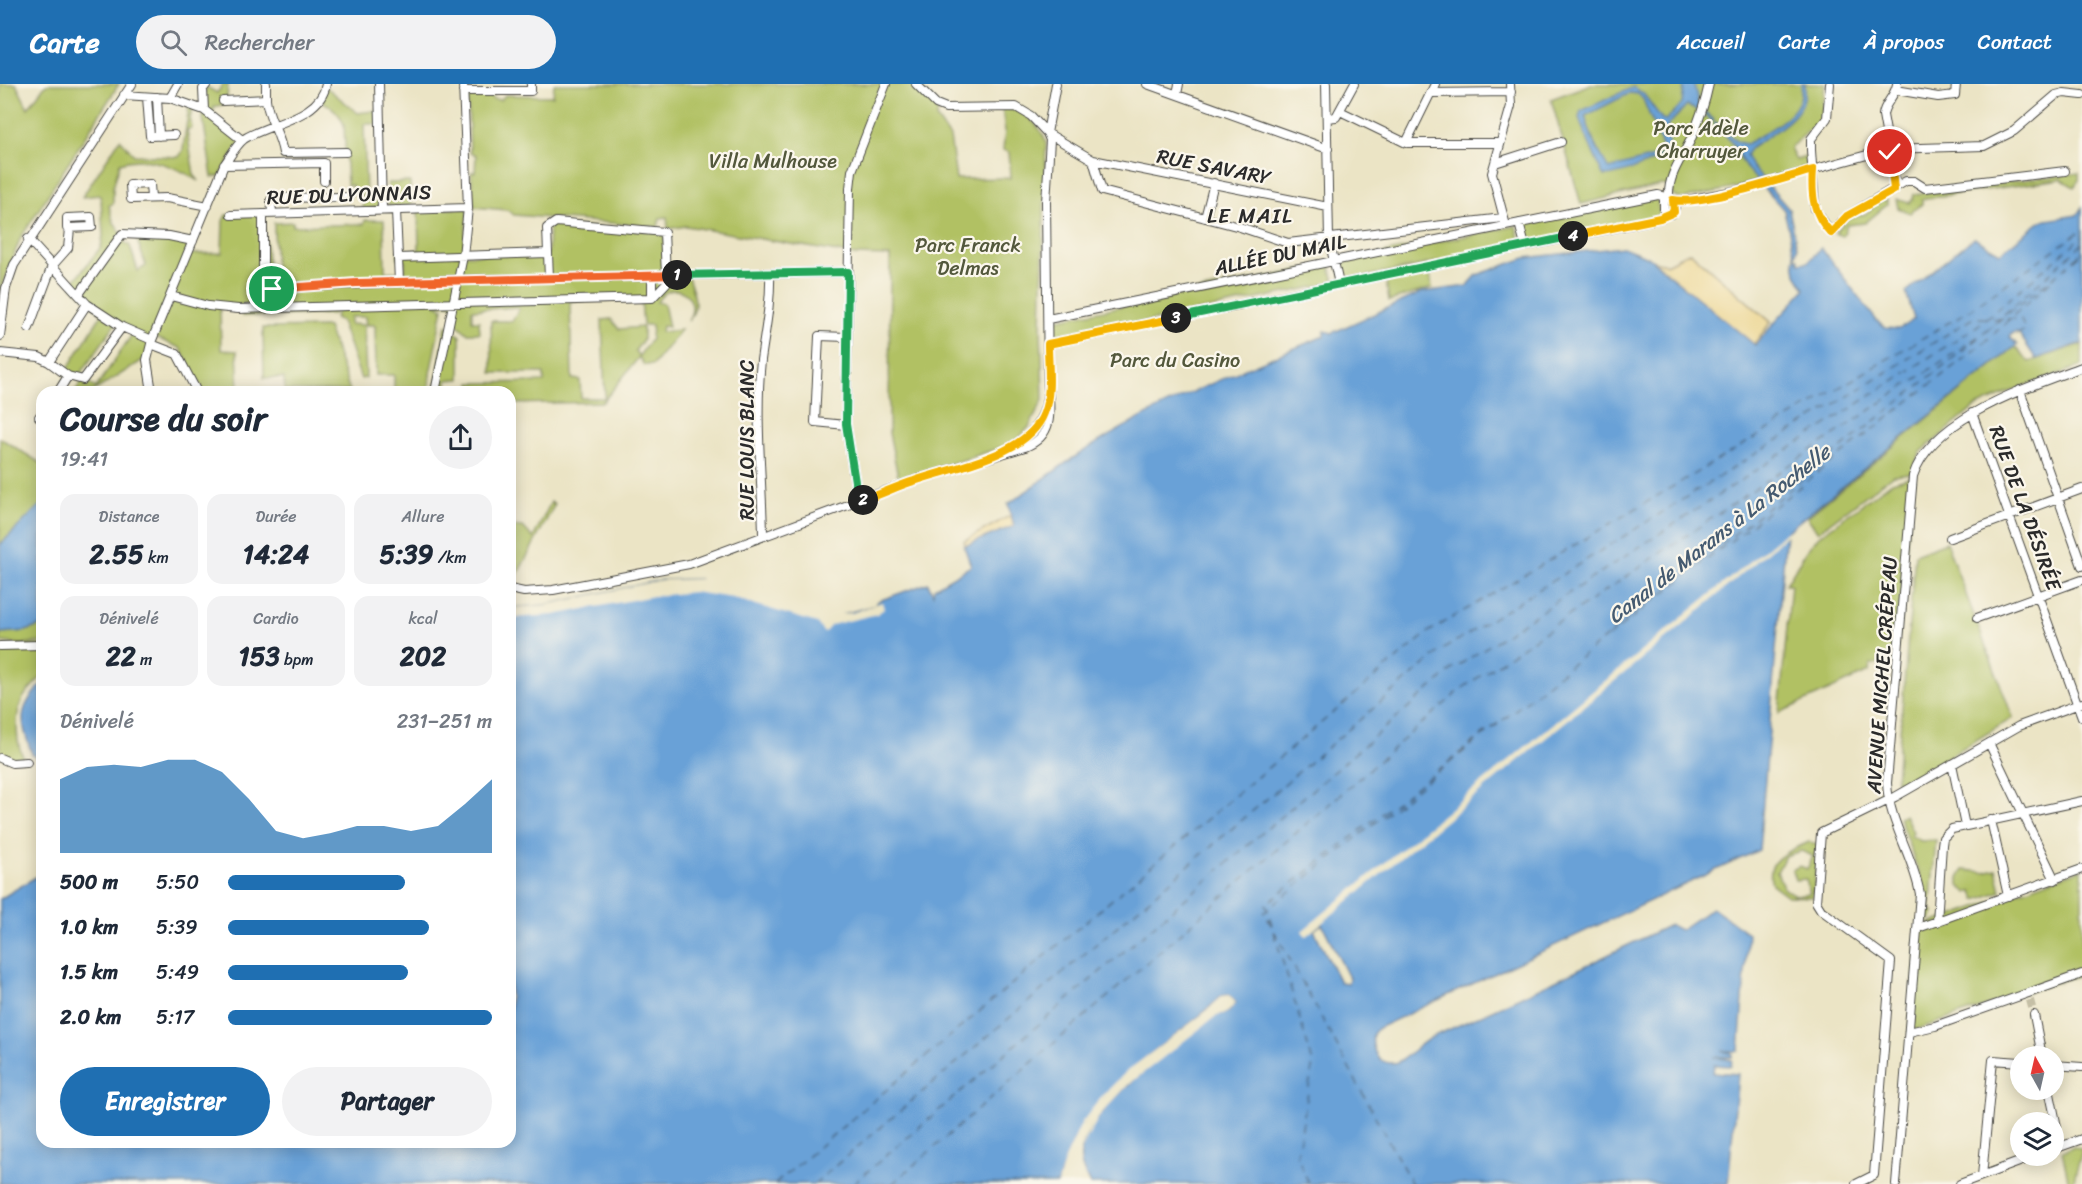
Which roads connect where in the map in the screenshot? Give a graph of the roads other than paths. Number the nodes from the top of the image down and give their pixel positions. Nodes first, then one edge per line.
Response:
1 (132, 84) edge
2 (178, 84) edge
3 (207, 84) edge
4 (266, 84) edge
5 (326, 84) edge
6 (379, 84) edge
7 (531, 84) edge
8 (886, 84) edge
9 (916, 84) edge
10 (1056, 84) edge
11 (1147, 84) edge
12 (1179, 84) edge
13 (1326, 84) edge
14 (1354, 84) edge
15 (1435, 84) edge
16 (1708, 84) edge
17 (1830, 84) edge
18 (1956, 84) edge
19 (1897, 87) edge
20 (463, 88) edge
21 (516, 88) edge
22 (1510, 88) edge
23 (1431, 93) junction
24 (1177, 94) junction
25 (124, 95) junction
26 (2082, 95) edge
27 (147, 97) junction
28 (157, 98) junction
29 (170, 98) junction
30 (266, 99) junction
31 (223, 100) dead end
32 (204, 110) junction
33 (1340, 111) junction
34 (1327, 118) junction
35 (273, 125) junction
36 (1047, 133) junction
37 (174, 135) dead end
38 (159, 136) junction
39 (242, 140) junction
40 (1561, 142) dead end
41 (1406, 143) junction
42 (1500, 143) junction
43 (1328, 149) junction
44 (1889, 149) junction
45 (346, 152) dead end
46 (283, 153) junction
47 (323, 153) junction
48 (1093, 160) junction
49 (324, 163) junction
50 (1495, 163) junction
51 (284, 164) junction
52 (224, 165) junction
53 (1813, 170) junction
54 (2066, 171) dead end
55 (324, 181) dead end
56 (1214, 183) junction
57 (1896, 187) junction
58 (350, 196) dead end
59 (151, 198) dead end
60 (1668, 198) junction
61 (208, 206) junction
62 (1328, 207) junction
63 (468, 208) junction
64 (382, 210) junction
65 (396, 210) junction
66 (267, 214) junction
67 (231, 215) dead end
68 (1206, 218) junction
69 (1505, 222) junction
70 (1519, 223) junction
71 (70, 229) dead end
72 (28, 239) junction
73 (1329, 239) junction
74 (193, 241) junction
75 (1525, 246) junction
76 (548, 253) junction
77 (463, 256) junction
78 (398, 258) junction
79 (1334, 261) junction
80 (52, 266) junction
81 (848, 272) junction
82 (770, 274) junction
83 (670, 275) junction
84 (652, 276) junction
85 (549, 278) junction
86 (457, 280) junction
87 (399, 282) junction
88 (1339, 284) junction
89 (272, 289) junction
90 (79, 294) junction
91 (171, 296) junction
92 (652, 298) junction
93 (452, 303) junction
94 (87, 304) junction
95 (272, 308) junction
96 (1048, 319) junction
97 (122, 327) junction
98 (30, 328) dead end
99 (0, 336) edge
100 (847, 337) junction
101 (152, 342) junction
102 (1048, 344) junction
103 (0, 353) edge
104 (49, 362) junction
105 (2082, 368) edge
106 (68, 376) junction
107 (62, 386) edge
108 (150, 386) edge
109 (194, 386) edge
110 (436, 386) edge
111 (2020, 390) junction
112 (1972, 413) junction
113 (846, 424) junction
114 (2082, 489) edge
115 (2058, 498) junction
116 (858, 501) junction
117 (2010, 516) junction
118 (763, 535) junction
119 (1950, 538) dead end
120 (2082, 566) edge
121 (2082, 580) edge
122 (516, 590) edge
123 (2039, 596) junction
124 (1977, 618) dead end
125 (36, 645) edge
126 (0, 646) edge
127 (2080, 704) edge
128 (2082, 717) edge
129 (1989, 743) junction
130 (0, 758) edge
131 (27, 762) dead end
132 (1952, 764) junction
133 (1888, 800) junction
134 (2082, 801) edge
135 (2023, 813) junction
136 (1991, 820) junction
137 (1965, 826) junction
138 (2082, 869) edge
139 (2055, 880) junction
140 (2008, 896) junction
141 (1937, 922) junction
142 (1918, 928) junction
143 (2082, 974) edge
144 (2034, 1015) tunnel mouth
145 (1909, 1032) junction
146 (2040, 1046) edge
147 (2010, 1061) edge
148 (2064, 1066) edge
149 (2082, 1067) edge
150 (2082, 1139) edge
151 (2064, 1145) edge
152 (2010, 1166) edge
153 (1982, 1176) junction
154 (1856, 1184) edge
155 (1896, 1184) edge
156 (1960, 1184) edge

1 - 25 street
2 - 29 street
3 - 32 street
4 - 30 street
5 - 35 street
6 - 64 street
7 - 21 street
8 - 81 street
9 - 36 street, RUE SAVARY
10 - 36 street
11 - 24 street
12 - 24 street
13 - 34 street
14 - 33 street
15 - 23 street
16 - 60 street
17 - 53 street
18 - 19 street
19 - 44 street
20 - 21 street
20 - 63 street
22 - 23 street
22 - 42 street
23 - 41 street
24 - 43 street
25 - 27 street
25 - 72 street
26 - 44 street, ALLÉE DU MAIL
27 - 28 street
27 - 38 street
28 - 29 street
28 - 38 street
29 - 32 street
30 - 31 street
30 - 35 street
32 - 39 street
33 - 34 street
33 - 41 street
34 - 43 street
35 - 39 street
35 - 46 street
36 - 48 street, RUE SAVARY
36 - 96 street
37 - 38 street
39 - 52 street
40 - 50 street
41 - 42 street
42 - 50 street
43 - 62 street
44 - 53 street, ALLÉE DU MAIL
44 - 57 street
45 - 47 street
46 - 47 street
46 - 51 street
47 - 49 street
48 - 56 street, RUE SAVARY
48 - 68 street
49 - 51 street
49 - 55 street
50 - 69 street
51 - 52 street
52 - 61 street
53 - 57 street
53 - 60 street, ALLÉE DU MAIL
54 - 57 street
56 - 62 street, RUE SAVARY
56 - 68 street
58 - 66 street
59 - 61 street
60 - 70 street, ALLÉE DU MAIL
60 - 75 street, ALLÉE DU MAIL
61 - 74 street
62 - 73 street
63 - 65 street, RUE DU LYONNAIS
63 - 77 street
64 - 65 street, RUE DU LYONNAIS
64 - 66 street, RUE DU LYONNAIS
65 - 78 street
66 - 67 street, RUE DU LYONNAIS
66 - 89 street
68 - 73 street
69 - 70 street, ALLÉE DU MAIL
69 - 73 street
69 - 79 street, ALLÉE DU MAIL
70 - 75 street
71 - 80 street
72 - 80 street
72 - 99 street
73 - 79 street
74 - 90 street
74 - 91 street
75 - 88 street, ALLÉE DU MAIL
76 - 77 street
76 - 83 street
76 - 85 street
77 - 78 street
77 - 86 street
78 - 87 street
79 - 88 street
79 - 96 street, ALLÉE DU MAIL
80 - 90 street
80 - 98 street
81 - 82 street
81 - 100 street
82 - 83 street
82 - 118 street, RUE LOUIS BLANC
83 - 84 street
83 - 92 street
84 - 85 street
84 - 92 street
85 - 86 street
86 - 87 street
86 - 93 street
87 - 89 street
88 - 102 street, ALLÉE DU MAIL
89 - 95 street
90 - 94 street
91 - 95 street
91 - 101 street
92 - 93 street
93 - 95 street
93 - 110 street
94 - 97 street
94 - 104 street
96 - 102 street
97 - 101 street
97 - 106 street
100 - 113 street
100 - 113 street
101 - 108 street
101 - 109 street
102 - 116 street
103 - 104 street
104 - 106 street
105 - 111 street, AVENUE MICHEL CRÉPEAU
106 - 107 street
111 - 112 street, AVENUE MICHEL CRÉPEAU
111 - 115 street
112 - 117 street, RUE DE LA DÉSIRÉE
112 - 133 street, AVENUE MICHEL CRÉPEAU
113 - 116 street
114 - 115 street
115 - 117 street
115 - 120 street
116 - 118 street
117 - 119 street
117 - 123 street, RUE DE LA DÉSIRÉE
118 - 122 street
121 - 123 street
123 - 124 street
123 - 127 street, RUE DE LA DÉSIRÉE
125 - 126 street
127 - 128 street, RUE DE LA DÉSIRÉE
127 - 129 street
129 - 132 street
129 - 135 street
130 - 131 street
132 - 133 street
132 - 137 street
133 - 142 street, AVENUE MICHEL CRÉPEAU
133 - 154 street
134 - 135 street
135 - 136 street
135 - 139 street
136 - 137 street
136 - 140 street
137 - 141 street
138 - 139 street
139 - 140 street
140 - 141 street
141 - 142 street
142 - 145 street, AVENUE MICHEL CRÉPEAU
143 - 145 street
144 - 146 street
145 - 155 street, AVENUE MICHEL CRÉPEAU
147 - 153 street
148 - 149 street
150 - 151 street
152 - 153 street
153 - 156 street

